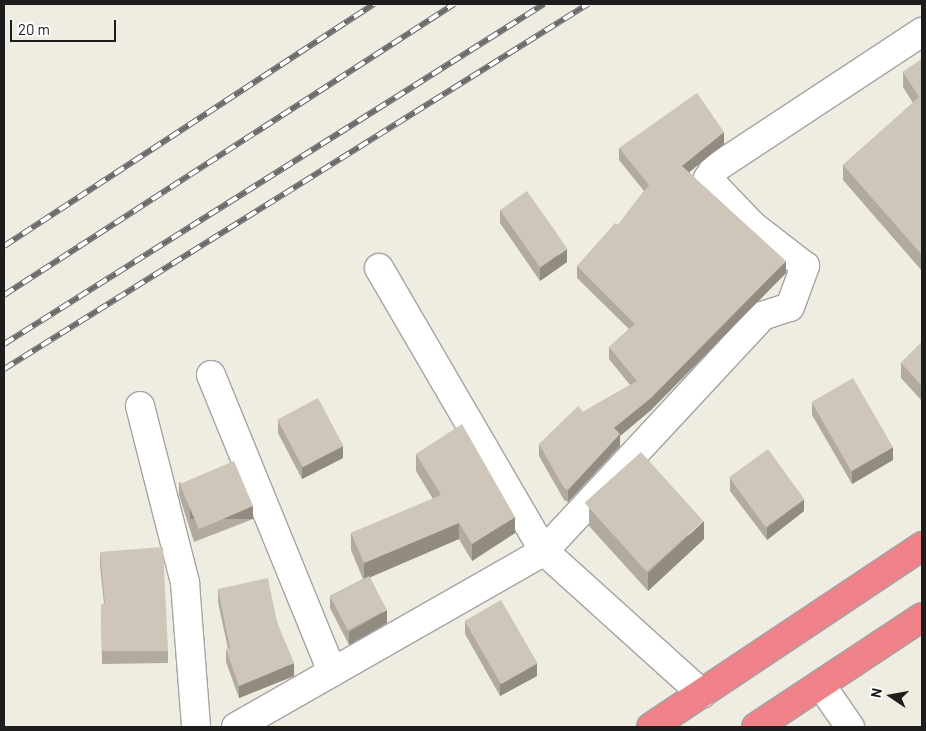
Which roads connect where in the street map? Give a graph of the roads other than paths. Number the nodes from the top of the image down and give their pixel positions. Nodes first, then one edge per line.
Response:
1 (922, 32) edge
2 (379, 268) dead end
3 (211, 375) dead end
4 (140, 406) dead end
5 (922, 546) edge
6 (544, 551) junction
7 (922, 616) edge
8 (332, 672) junction
9 (821, 685) junction
10 (702, 694) junction
11 (196, 727) edge
12 (236, 727) edge
13 (651, 727) edge
14 (756, 727) edge
15 (850, 727) edge

1 - 6 street
2 - 6 street
3 - 8 street
4 - 11 street
5 - 10 highway
6 - 8 street
6 - 10 street
7 - 9 highway
8 - 12 street
9 - 14 highway
9 - 15 street
10 - 13 highway

